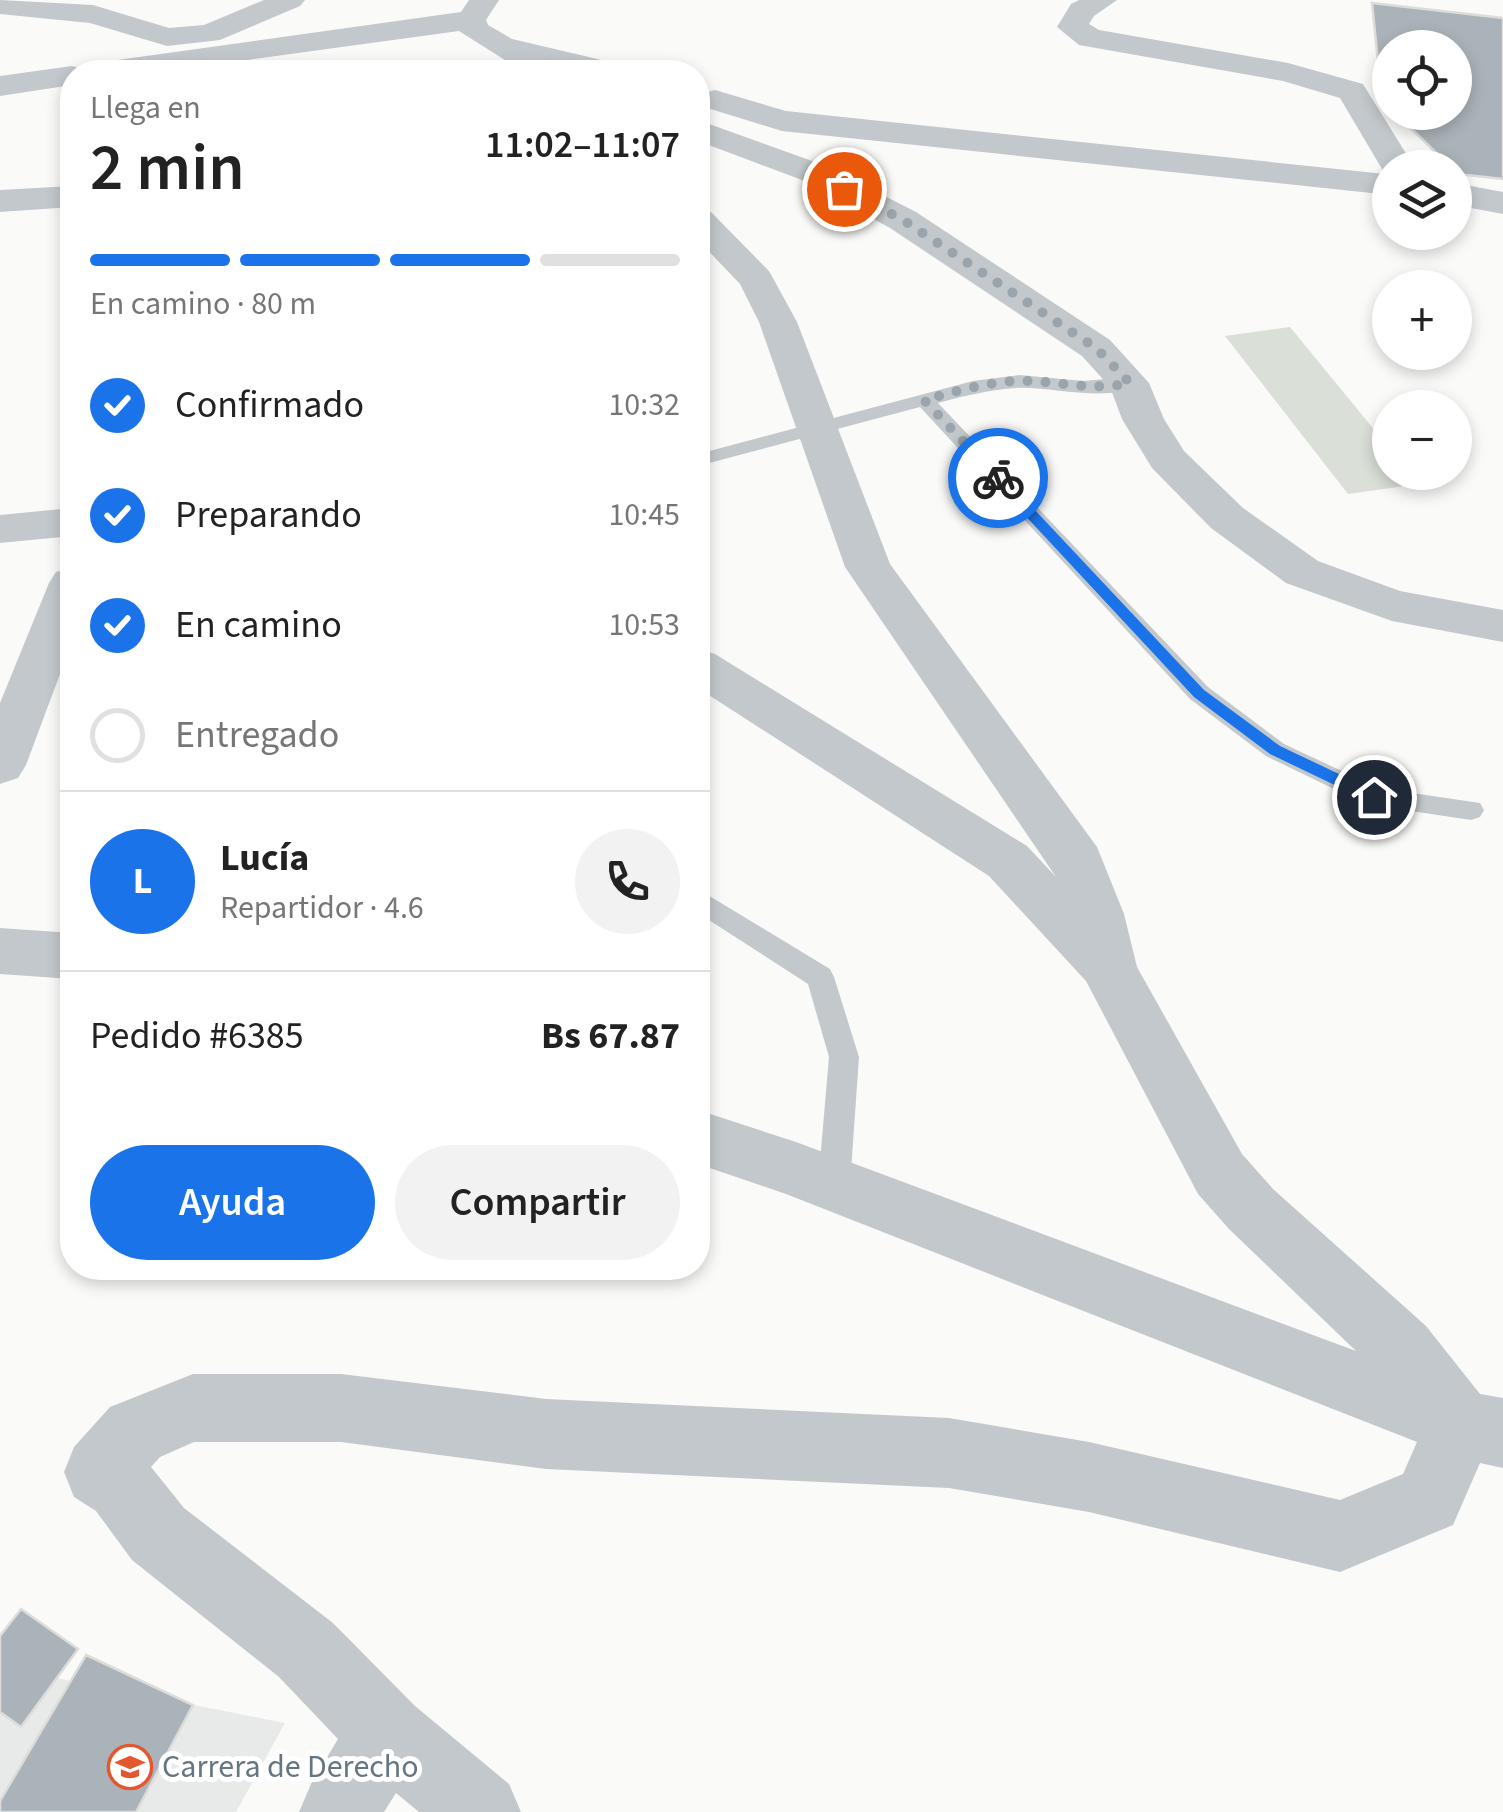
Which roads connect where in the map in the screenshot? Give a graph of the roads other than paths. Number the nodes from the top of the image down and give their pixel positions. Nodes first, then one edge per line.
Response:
1 (290, 0) edge
2 (1102, 0) edge
3 (366, 3) dead end
4 (0, 5) edge
5 (87, 6) edge
6 (476, 16) edge
7 (505, 47) junction
8 (177, 60) edge
9 (526, 60) edge
10 (561, 60) edge
11 (60, 78) edge
12 (0, 86) edge
13 (710, 100) edge
14 (710, 134) edge
15 (1387, 150) edge
16 (1372, 183) edge
17 (1472, 197) edge
18 (60, 198) edge
19 (0, 201) edge
20 (1503, 203) edge
21 (710, 232) edge
22 (1130, 383) junction
23 (924, 400) junction
24 (816, 428) junction
25 (710, 457) edge
26 (60, 523) edge
27 (0, 529) edge
28 (60, 614) edge
29 (1503, 626) edge
30 (48, 645) junction
31 (0, 650) edge
32 (710, 674) edge
33 (0, 765) edge
34 (1471, 810) dead end
35 (710, 908) edge
36 (0, 951) edge
37 (60, 955) edge
38 (1109, 970) junction
39 (710, 1141) edge
40 (834, 1184) junction
41 (1482, 1429) edge
42 (386, 1734) junction
43 (339, 1812) edge
44 (482, 1812) edge

1 - 5 street
2 - 15 street
3 - 6 street
4 - 5 street
6 - 7 street
6 - 8 street
7 - 9 street
7 - 10 street
11 - 12 street
13 - 16 street
14 - 22 street
17 - 20 street
18 - 19 street
21 - 24 street
22 - 23 lane
22 - 29 street
23 - 24 lane
23 - 34 lane
24 - 25 lane
24 - 38 street
26 - 27 street
28 - 30 street
30 - 31 street
30 - 33 street
32 - 38 street
35 - 40 lane
36 - 37 street
38 - 41 street
39 - 40 street
40 - 41 street
41 - 42 street
42 - 43 street
42 - 44 street

